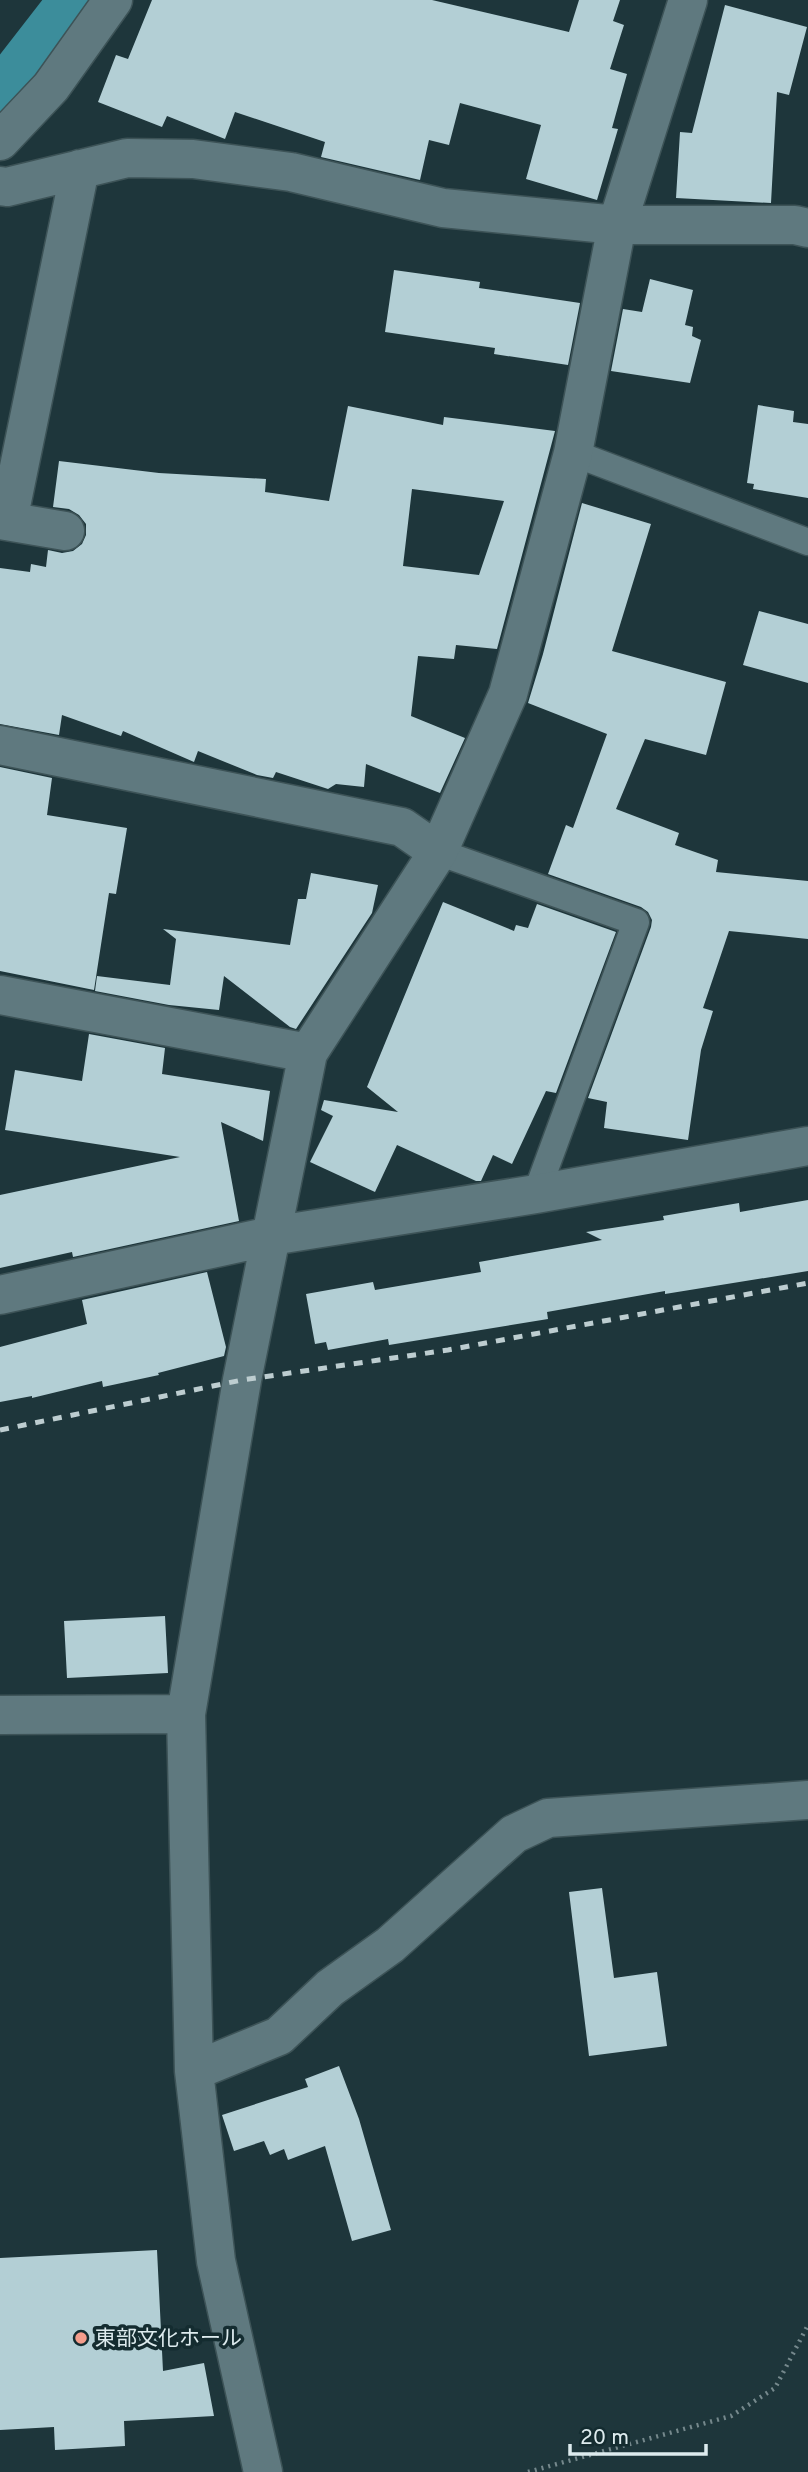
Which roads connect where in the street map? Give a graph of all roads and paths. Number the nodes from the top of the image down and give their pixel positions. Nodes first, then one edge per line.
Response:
1 (113, 0) edge
2 (688, 0) edge
3 (0, 141) edge
4 (80, 169) junction
5 (0, 186) edge
6 (617, 225) junction
7 (808, 228) edge
8 (573, 453) junction
9 (4, 520) edge
10 (65, 531) dead end
11 (808, 542) edge
12 (0, 745) edge
13 (438, 852) junction
14 (0, 995) edge
15 (308, 1053) junction
16 (808, 1146) edge
17 (536, 1194) junction
18 (271, 1236) junction
19 (0, 1295) edge
20 (187, 1714) junction
21 (0, 1715) edge
22 (808, 1800) edge
23 (194, 2071) junction
24 (808, 2325) edge
25 (263, 2472) edge
26 (528, 2472) edge

1 - 3 street
2 - 6 street
4 - 5 street
4 - 6 street
4 - 9 street
6 - 7 street
6 - 8 street
8 - 11 lane
8 - 13 street
9 - 10 street
12 - 13 street
13 - 15 street
13 - 17 lane
14 - 15 street
15 - 18 street
16 - 17 street
17 - 18 street
18 - 19 street
18 - 20 street
20 - 21 street
20 - 23 street
22 - 23 street
23 - 25 street
24 - 26 path

